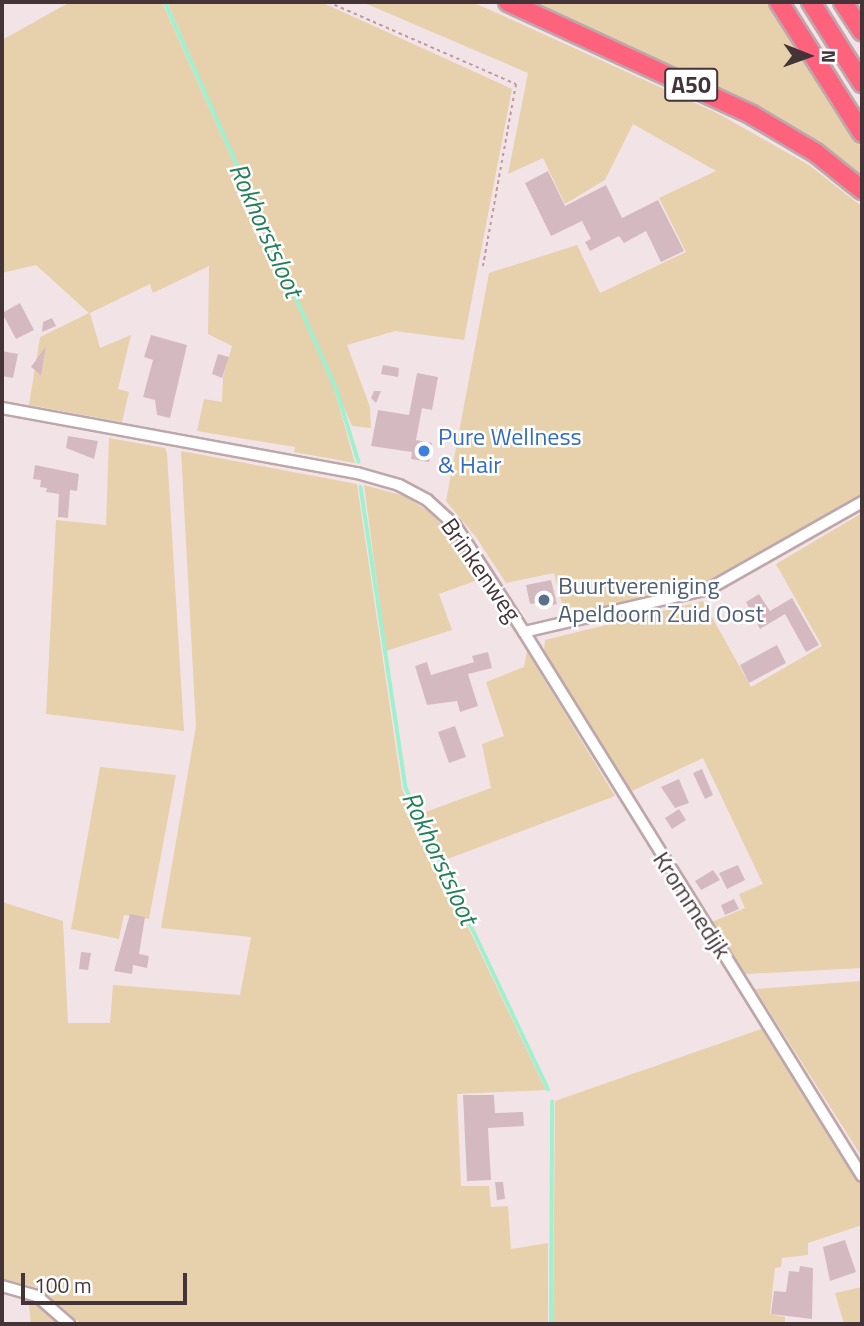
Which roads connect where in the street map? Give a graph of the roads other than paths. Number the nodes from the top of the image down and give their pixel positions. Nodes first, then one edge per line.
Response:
1 (508, 2) edge
2 (779, 2) edge
3 (811, 2) edge
4 (844, 2) edge
5 (862, 31) edge
6 (862, 83) edge
7 (862, 133) edge
8 (862, 190) edge
9 (2, 408) edge
10 (862, 502) edge
11 (524, 632) junction
12 (862, 1176) edge
13 (2, 1286) edge
14 (69, 1324) edge

1 - 8 highway, A50
2 - 7 highway
3 - 6 highway
4 - 5 highway
9 - 11 street, Brinkenweg
10 - 11 street, Brinkenweg
11 - 12 street, Krommedijk
13 - 14 street

